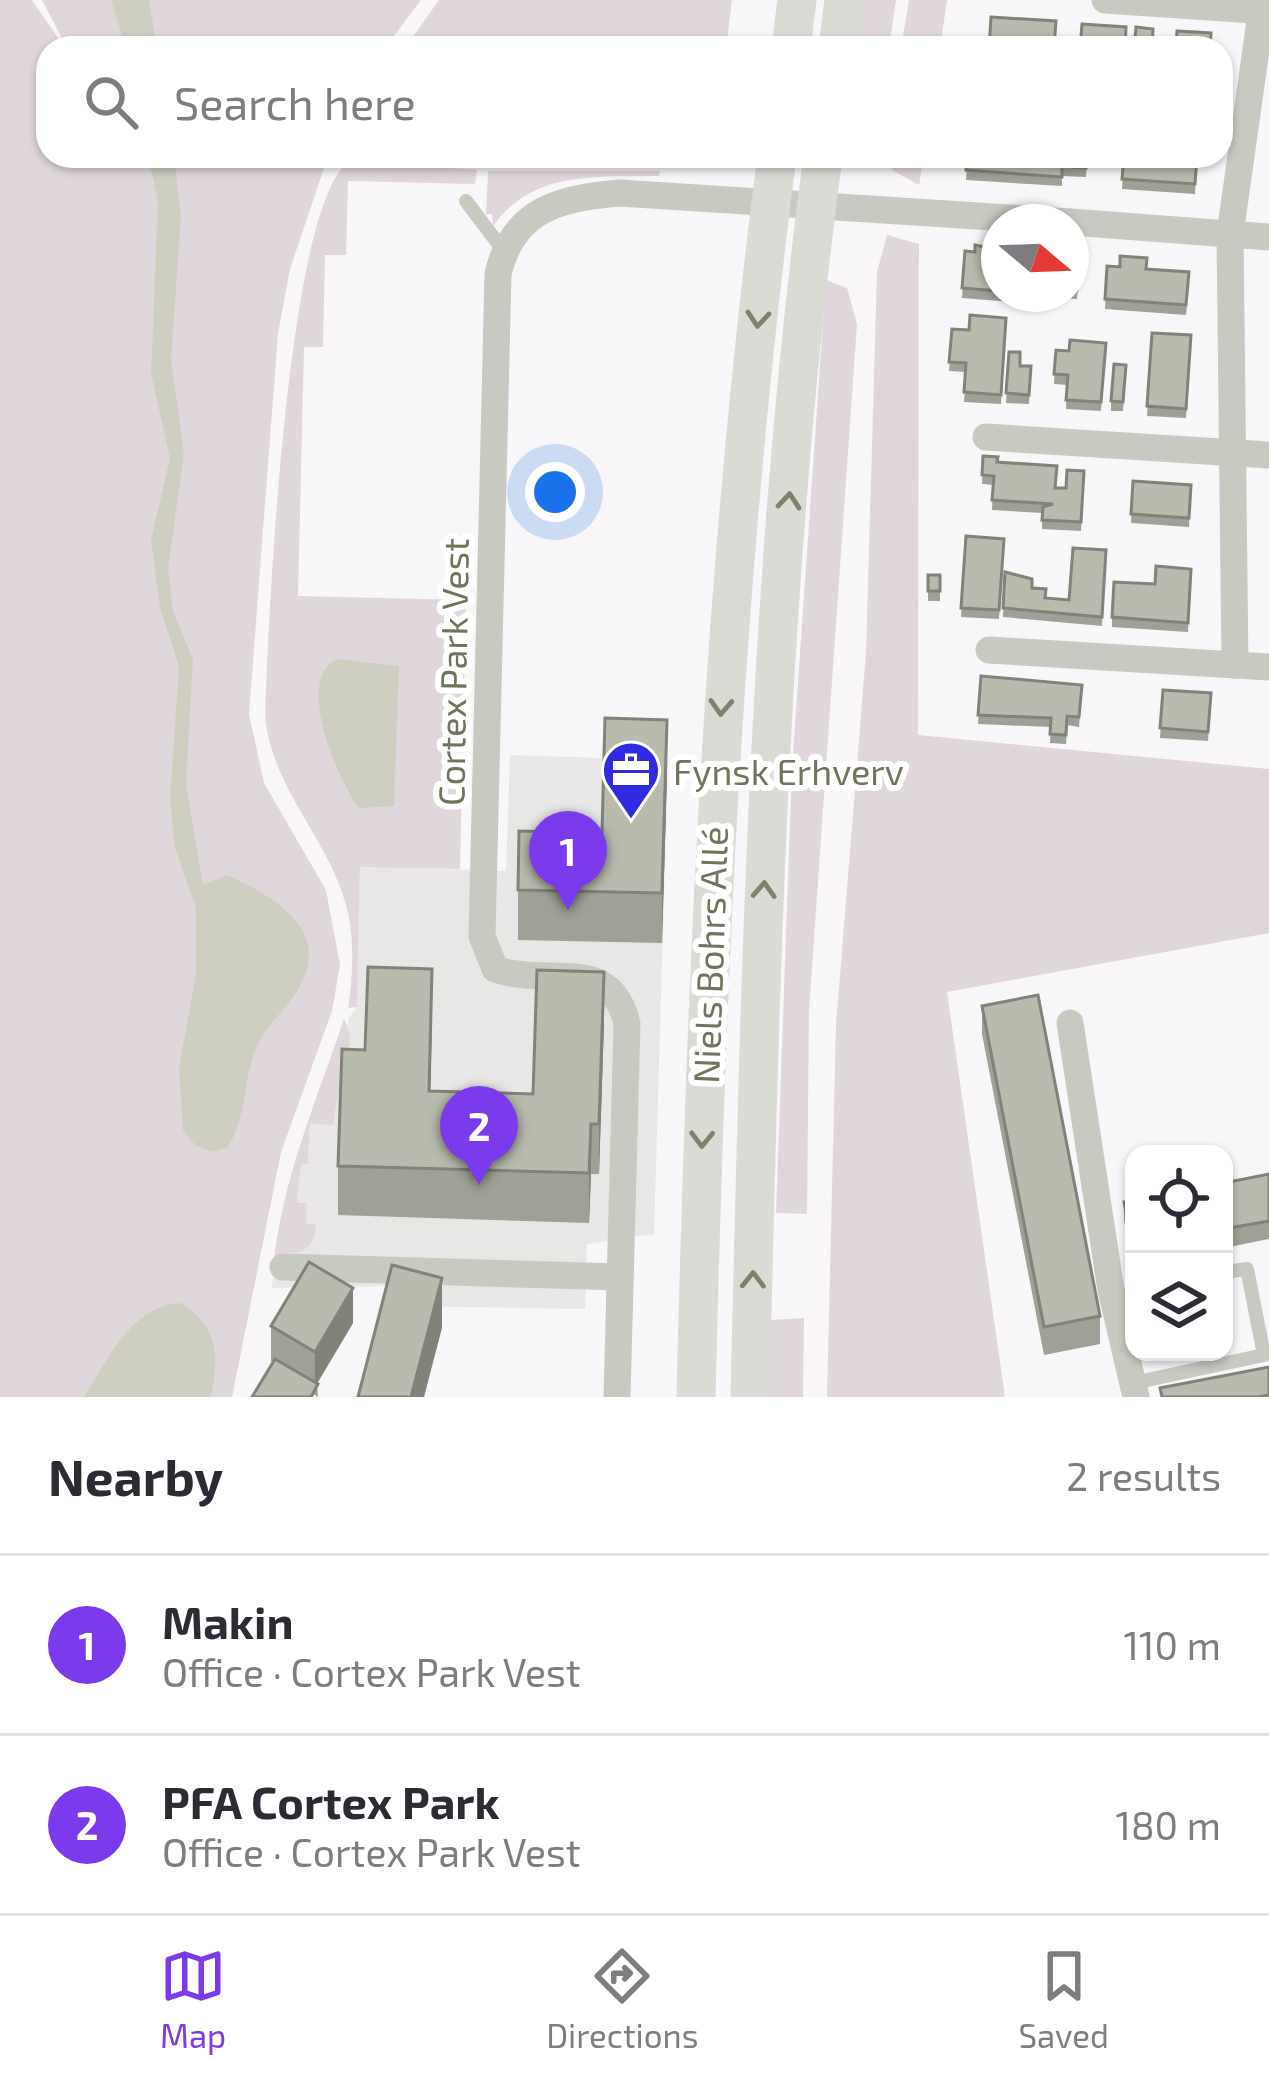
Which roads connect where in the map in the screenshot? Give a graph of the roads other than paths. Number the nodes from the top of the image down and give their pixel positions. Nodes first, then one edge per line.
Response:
1 (797, 0) edge
2 (844, 0) edge
3 (1105, 0) edge
4 (1265, 7) edge
5 (792, 36) edge
6 (840, 36) edge
7 (775, 168) edge
8 (821, 168) edge
9 (466, 201) dead end
10 (770, 203) junction
11 (816, 206) junction
12 (981, 216) edge
13 (1089, 223) edge
14 (1230, 234) junction
15 (1269, 237) edge
16 (503, 250) junction
17 (986, 437) dead end
18 (1232, 453) junction
19 (1269, 455) edge
20 (989, 650) dead end
21 (1235, 665) junction
22 (1269, 668) edge
23 (1070, 1023) dead end
24 (283, 1267) dead end
25 (1233, 1271) edge
26 (620, 1277) junction
27 (1123, 1288) edge
28 (1134, 1390) edge
29 (617, 1397) edge
30 (696, 1397) edge
31 (750, 1397) edge

1 - 5 street
2 - 6 street
3 - 4 street
4 - 14 street
7 - 10 street, Niels Bohrs Allé
8 - 11 street, Niels Bohrs Allé
9 - 16 lane
10 - 11 street
10 - 16 street
10 -> 30 street, Niels Bohrs Allé
11 - 12 street
31 -> 11 street, Niels Bohrs Allé
13 - 14 street
14 - 15 street
14 - 18 street
16 - 26 street, Cortex Park Vest
17 - 18 street
18 - 19 street
18 - 21 street
20 - 21 street
21 - 22 street
23 - 27 street
24 - 26 street
25 - 28 lane
26 - 29 street, Cortex Park Vest
27 - 28 street

